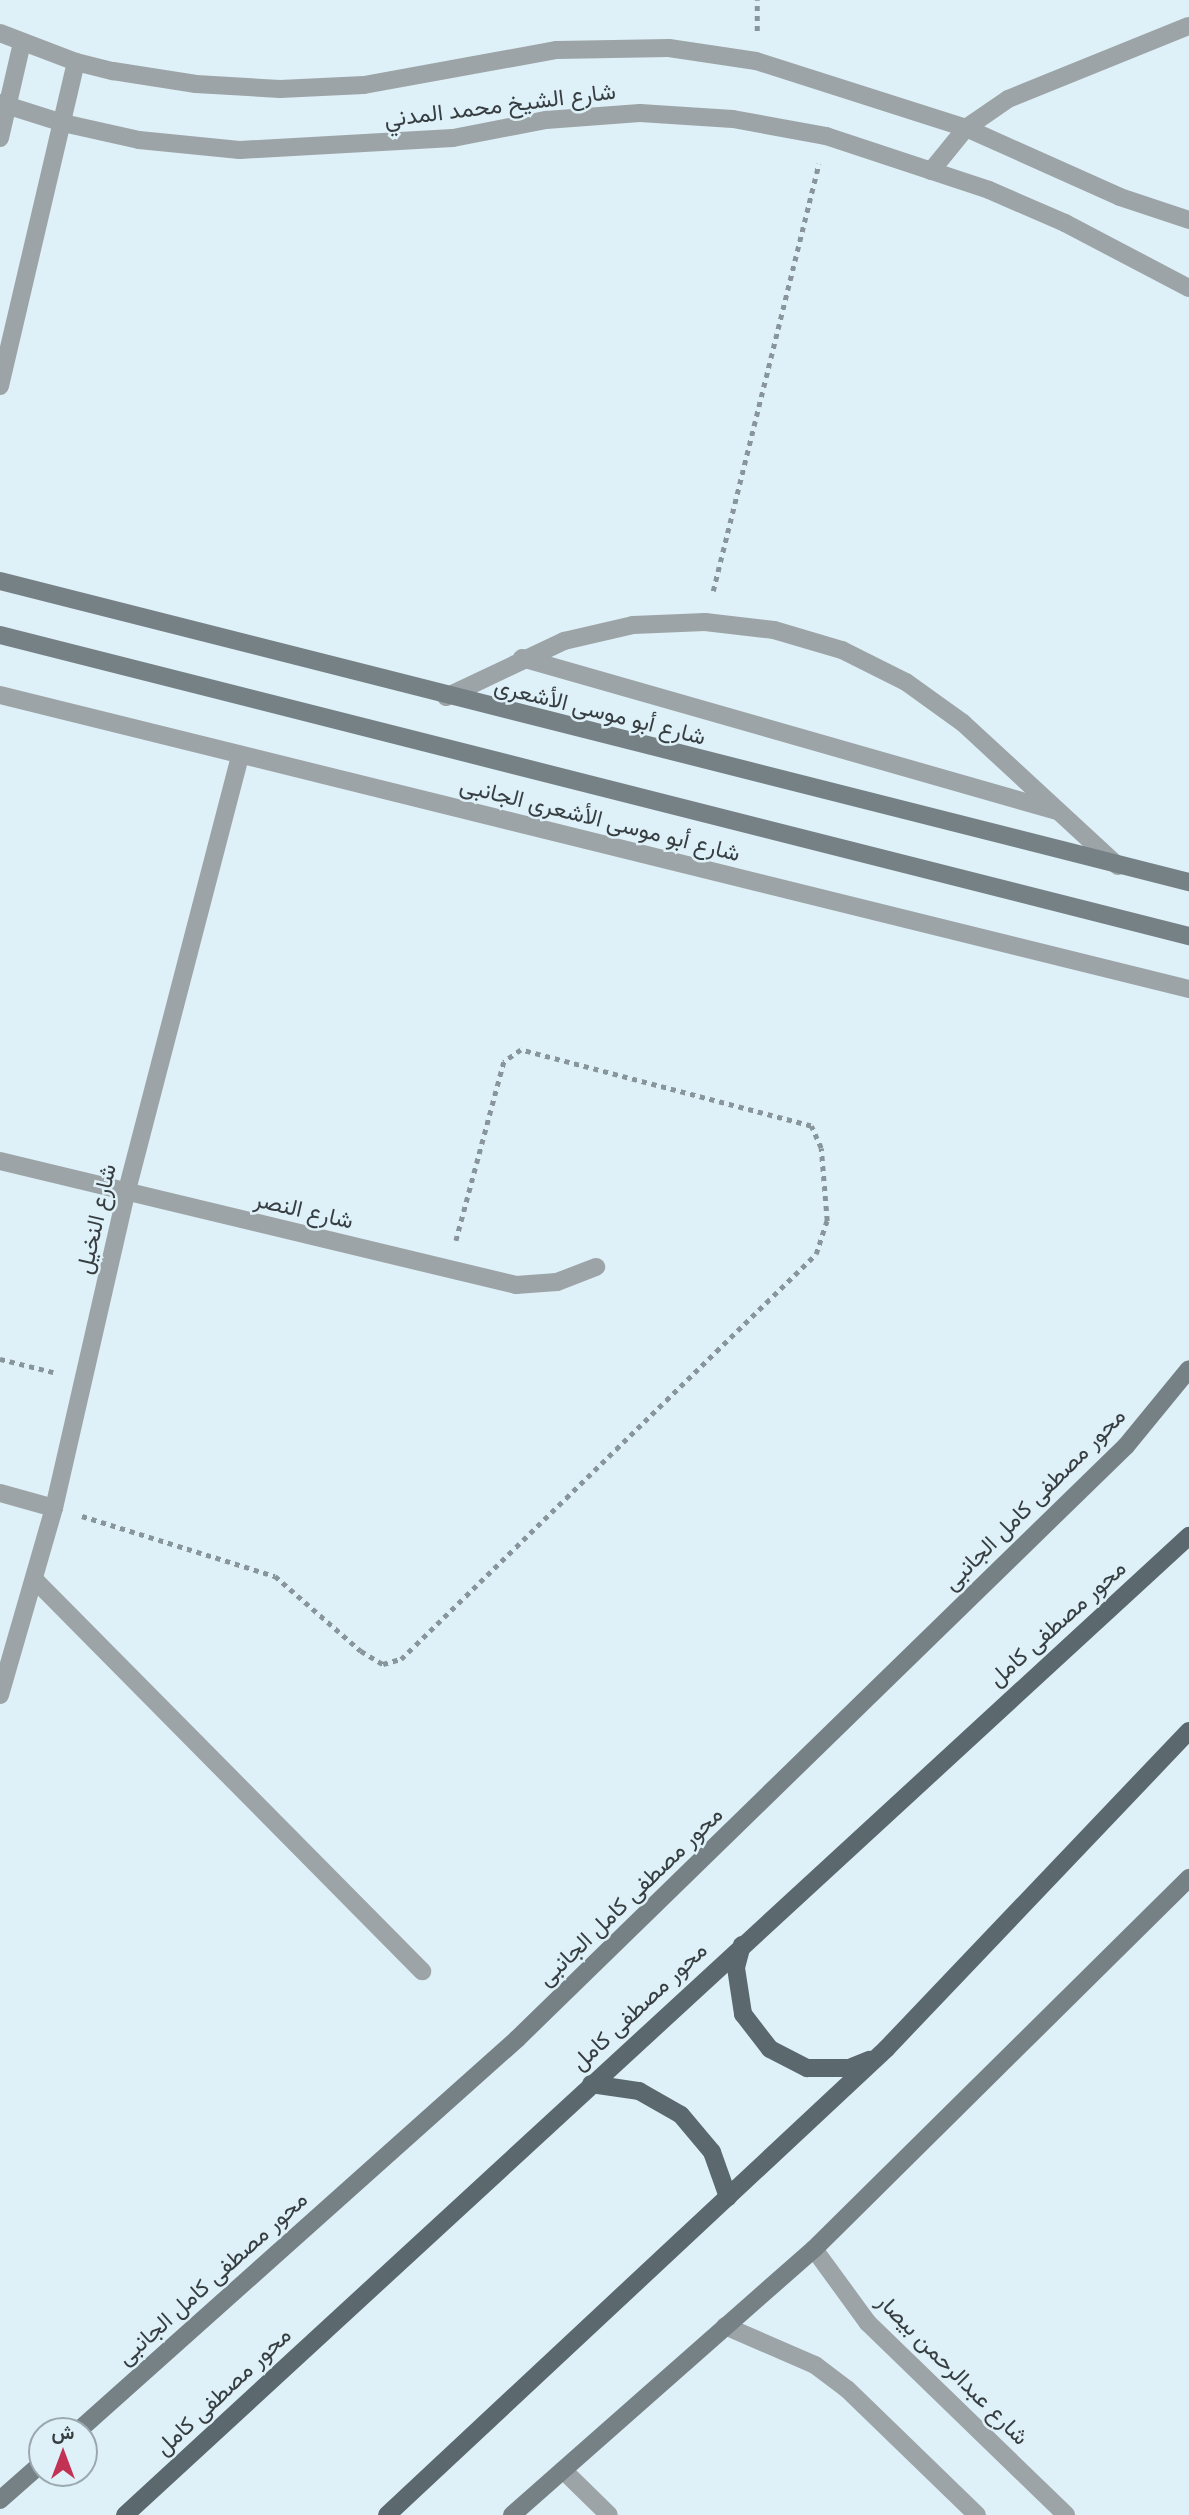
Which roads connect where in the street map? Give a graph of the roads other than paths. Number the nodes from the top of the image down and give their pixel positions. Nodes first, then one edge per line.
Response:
1 (1189, 26) edge
2 (0, 33) edge
3 (22, 43) junction
4 (76, 62) junction
5 (4, 105) edge
6 (63, 123) junction
7 (966, 128) junction
8 (0, 138) edge
9 (931, 171) junction
10 (1189, 220) edge
11 (1189, 288) edge
12 (0, 386) edge
13 (0, 581) edge
14 (0, 635) edge
15 (522, 658) junction
16 (0, 695) edge
17 (446, 697) junction
18 (240, 755) junction
19 (1061, 812) junction
20 (1118, 866) junction
21 (1189, 883) edge
22 (1189, 936) edge
23 (1189, 989) edge
24 (0, 1161) edge
25 (126, 1194) junction
26 (596, 1267) dead end
27 (1189, 1369) edge
28 (0, 1493) edge
29 (54, 1508) junction
30 (1189, 1536) edge
31 (34, 1579) junction
32 (0, 1695) edge
33 (1189, 1731) edge
34 (1189, 1878) edge
35 (742, 1945) junction
36 (422, 1971) dead end
37 (886, 2049) junction
38 (591, 2084) junction
39 (728, 2197) junction
40 (814, 2249) junction
41 (725, 2326) junction
42 (94, 2417) edge
43 (563, 2470) junction
44 (28, 2475) edge
45 (0, 2500) edge
46 (125, 2515) edge
47 (387, 2515) edge
48 (512, 2515) edge
49 (609, 2515) edge
50 (976, 2515) edge
51 (1066, 2515) edge

1 - 7 street
2 - 3 street, شارع الشيخ محمد المدني
3 - 4 street, شارع الشيخ محمد المدني
3 - 5 street
4 - 6 street
4 - 7 street, شارع الشيخ محمد المدني
5 - 6 street, شارع الشيخ محمد المدني
5 - 8 street
6 - 9 street, شارع الشيخ محمد المدني
6 - 12 street
7 - 9 street
7 - 10 street, شارع الشيخ محمد المدني
9 - 11 street, شارع الشيخ محمد المدني
13 - 17 street, شارع أبو موسى الأشعرى
14 - 22 street
15 - 17 street
15 - 19 street
15 - 19 street
16 - 18 street, شارع أبو موسى الأشعرى الجانبى
17 - 20 street, شارع أبو موسى الأشعرى
18 - 23 street, شارع أبو موسى الأشعرى الجانبى
18 - 25 street, شارع النخيل
19 - 20 street
20 - 21 street, شارع أبو موسى الأشعرى
24 - 25 street, شارع النصر
25 - 26 street, شارع النصر
25 - 29 street, شارع النخيل
27 - 42 street, محور مصطفى كامل الجانبى
28 - 29 street
29 - 31 street, شارع النخيل
30 - 35 main road, محور مصطفى كامل
31 - 32 street, شارع النخيل
31 - 36 street
33 - 37 main road
34 - 40 street
35 - 37 main road
35 - 38 main road, محور مصطفى كامل
37 - 39 main road
38 - 39 main road
38 - 46 main road, محور مصطفى كامل
39 - 47 main road
40 - 41 street
40 - 51 street, شارع عبدالرحمن بيصار
41 - 43 street
41 - 50 street
43 - 48 street
43 - 49 street
44 - 45 street

